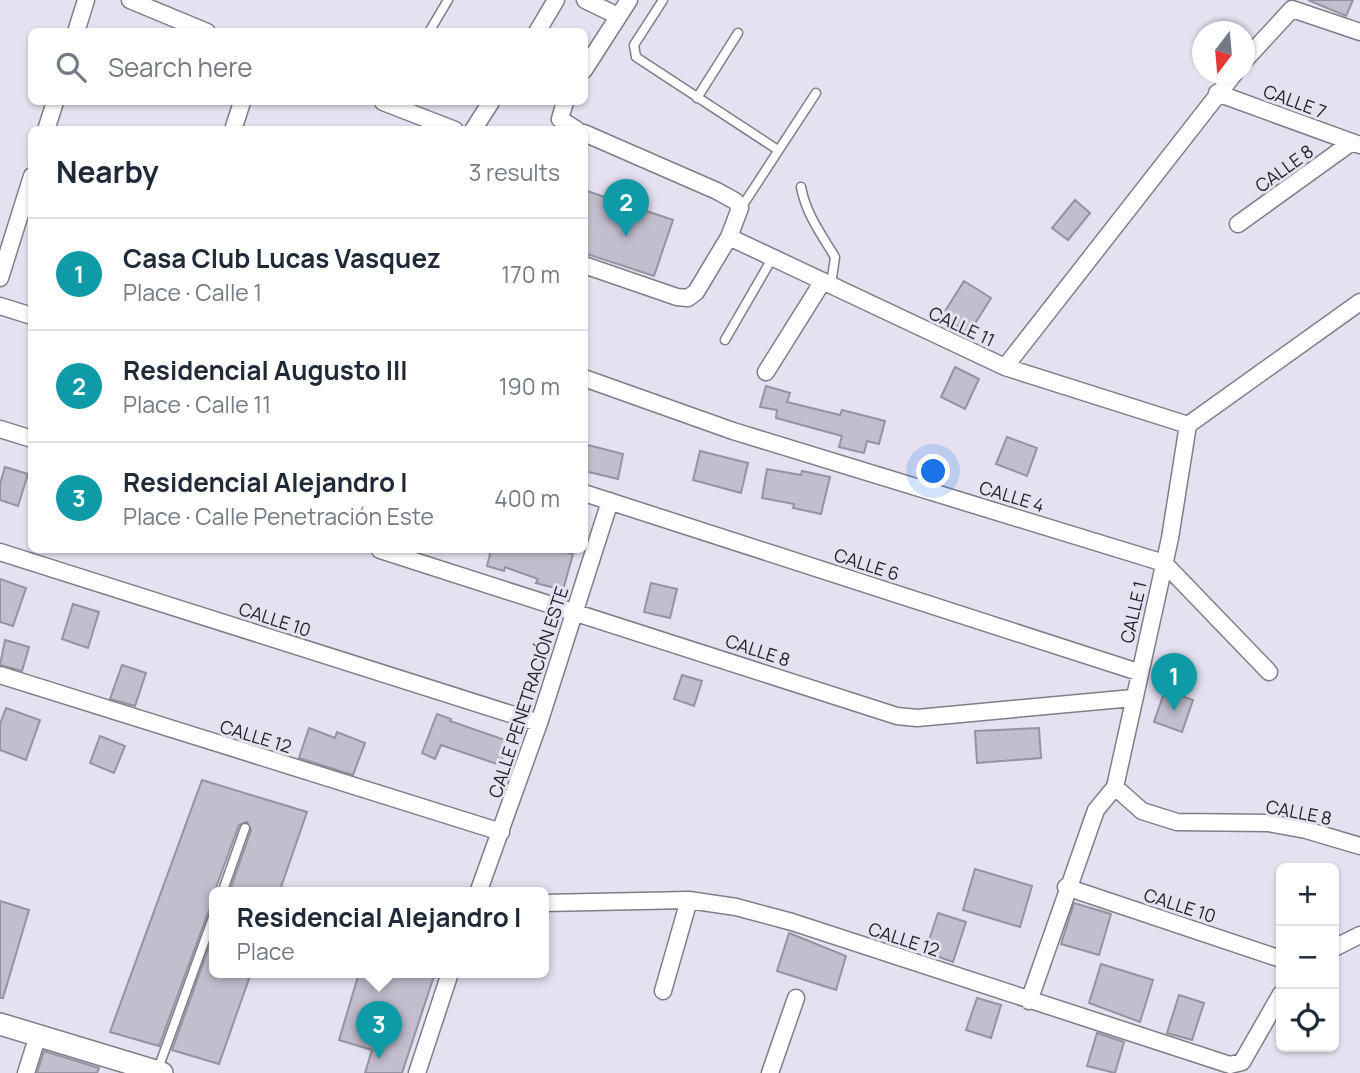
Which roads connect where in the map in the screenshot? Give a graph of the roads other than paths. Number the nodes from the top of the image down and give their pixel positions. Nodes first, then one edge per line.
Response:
1 (86, 0) edge
2 (130, 0) edge
3 (449, 0) edge
4 (556, 0) edge
5 (585, 0) edge
6 (629, 0) edge
7 (663, 0) edge
8 (1360, 14) edge
9 (618, 16) junction
10 (77, 28) edge
11 (197, 28) edge
12 (432, 28) edge
13 (539, 28) edge
14 (1357, 31) edge
15 (738, 33) dead end
16 (1255, 49) edge
17 (588, 64) edge
18 (1225, 84) edge
19 (816, 93) dead end
20 (1217, 93) junction
21 (697, 98) junction
22 (54, 105) edge
23 (241, 105) edge
24 (391, 105) edge
25 (489, 105) edge
26 (564, 105) edge
27 (47, 126) edge
28 (234, 126) edge
29 (445, 126) edge
30 (476, 126) edge
31 (571, 126) edge
32 (588, 135) edge
33 (1356, 144) edge
34 (778, 150) junction
35 (801, 187) dead end
36 (28, 189) edge
37 (740, 208) junction
38 (1238, 224) dead end
39 (729, 237) junction
40 (773, 257) junction
41 (588, 266) edge
42 (0, 278) edge
43 (827, 283) junction
44 (1360, 302) edge
45 (0, 306) edge
46 (28, 315) edge
47 (725, 340) dead end
48 (1005, 367) junction
49 (766, 372) dead end
50 (588, 379) edge
51 (1188, 425) junction
52 (0, 429) edge
53 (28, 438) edge
54 (588, 494) edge
55 (610, 501) junction
56 (0, 552) edge
57 (390, 553) edge
58 (1164, 563) junction
59 (576, 611) junction
60 (1138, 672) junction
61 (1269, 672) dead end
62 (0, 675) edge
63 (1133, 698) junction
64 (539, 723) junction
65 (1115, 787) junction
66 (245, 828) dead end
67 (501, 832) junction
68 (1360, 846) edge
69 (224, 887) edge
70 (480, 887) edge
71 (1066, 887) junction
72 (689, 900) junction
73 (549, 903) edge
74 (209, 929) edge
75 (1360, 935) edge
76 (1339, 946) edge
77 (1276, 957) edge
78 (448, 978) edge
79 (663, 991) dead end
80 (796, 998) dead end
81 (1029, 1001) junction
82 (1276, 1003) edge
83 (0, 1024) edge
84 (38, 1035) junction
85 (160, 1072) edge
86 (26, 1073) edge
87 (417, 1073) edge
88 (770, 1073) edge

1 - 10 street
2 - 11 street
3 - 12 lane
4 - 13 street
5 - 9 street
6 - 9 street
7 - 21 lane
8 - 14 street
9 - 17 street
14 - 16 street
15 - 21 lane
18 - 20 street
19 - 34 lane
20 - 33 street, CALLE 7
20 - 48 street
21 - 34 lane
22 - 27 street
23 - 28 street
24 - 29 street
25 - 30 street
26 - 31 street
32 - 37 street
33 - 38 street, CALLE 8
34 - 37 lane
35 - 43 lane
36 - 42 street
37 - 39 street
39 - 40 street, CALLE 11
39 - 41 street
40 - 43 street, CALLE 11
40 - 47 lane
43 - 48 street, CALLE 11
43 - 49 street
44 - 51 street
45 - 46 street
48 - 51 street, CALLE 11
50 - 58 street, CALLE 4
51 - 58 street, CALLE 1
52 - 53 street
54 - 55 street, CALLE 6
55 - 59 street, CALLE PENETRACIÓN ESTE
55 - 60 street, CALLE 6
56 - 64 street, CALLE 10
57 - 59 street, CALLE 8
58 - 60 street, CALLE 1
58 - 61 street, CALLE 4
59 - 63 street, CALLE 8
59 - 64 street, CALLE PENETRACIÓN ESTE
60 - 63 street, CALLE 1
62 - 67 street, CALLE 12
63 - 65 street, CALLE 1
64 - 67 street, CALLE PENETRACIÓN ESTE
65 - 68 street, CALLE 8
65 - 71 street, CALLE 1
66 - 69 lane
67 - 70 street, CALLE PENETRACIÓN ESTE
71 - 77 street, CALLE 10
71 - 81 street, CALLE 1
72 - 73 street, CALLE 12
72 - 79 street
72 - 81 street, CALLE 12
74 - 85 lane
75 - 76 street
78 - 87 street
80 - 88 street
81 - 82 street, CALLE 12
83 - 84 street
84 - 85 street
84 - 86 street

